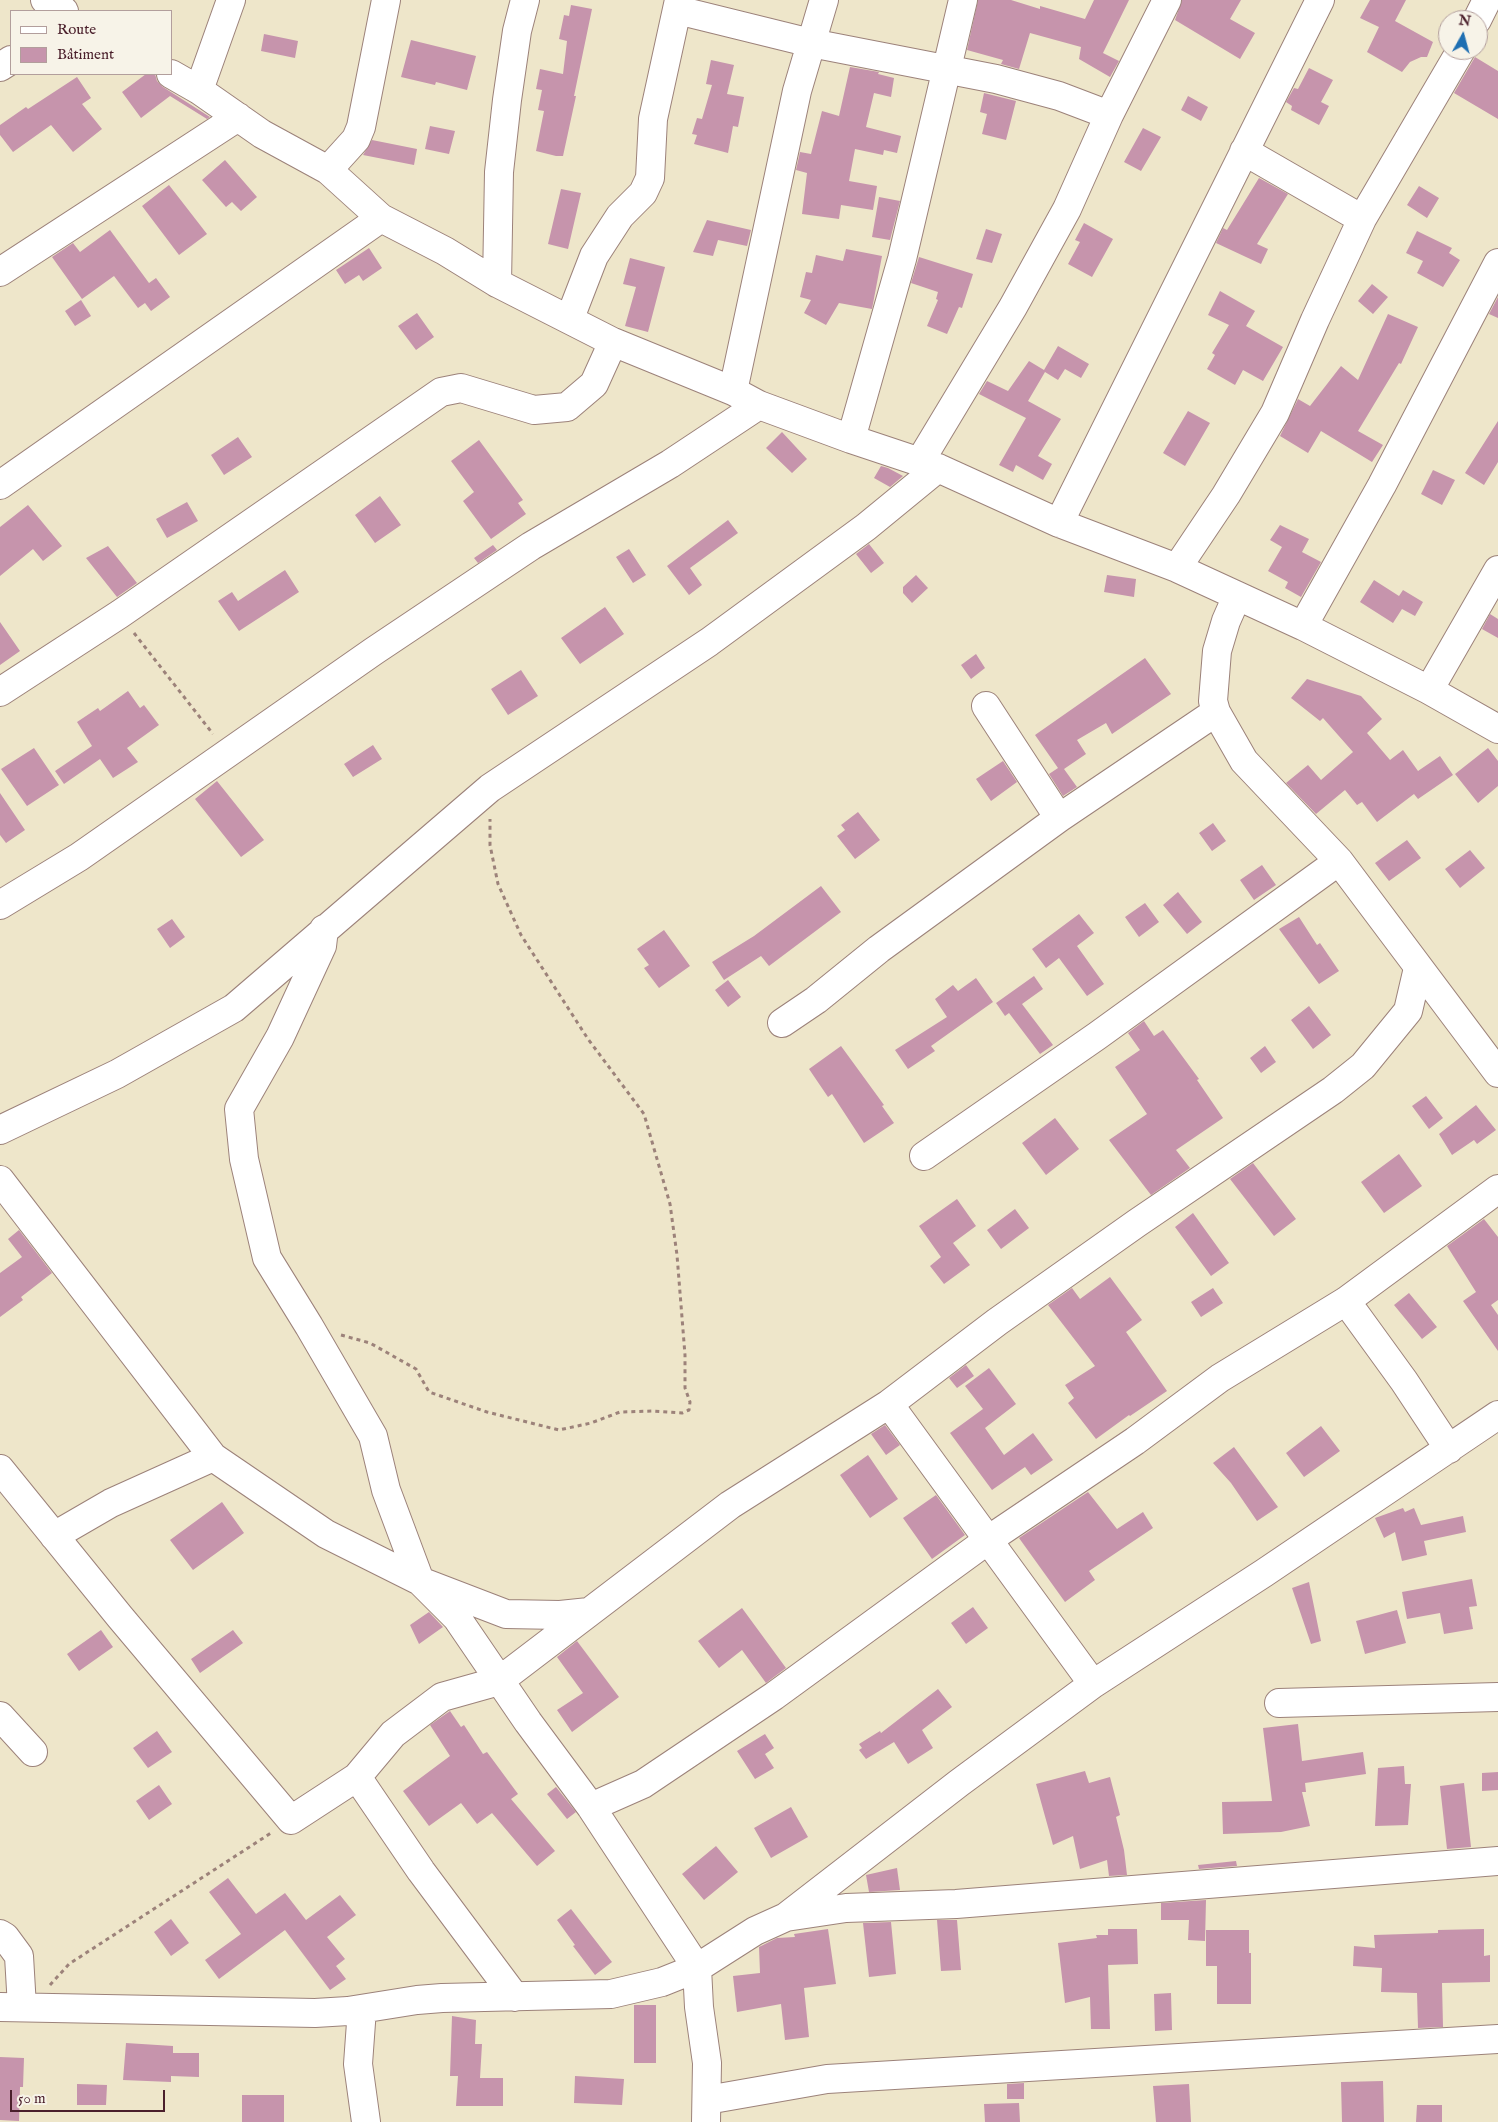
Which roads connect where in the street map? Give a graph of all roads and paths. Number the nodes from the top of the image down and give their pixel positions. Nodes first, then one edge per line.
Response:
1 (45, 0) edge
2 (230, 0) edge
3 (386, 0) edge
4 (525, 0) edge
5 (824, 0) edge
6 (963, 0) edge
7 (1166, 0) edge
8 (1320, 0) edge
9 (678, 5) edge
10 (62, 10) edge
11 (811, 43) junction
12 (1455, 60) edge
13 (946, 70) junction
14 (172, 75) edge
15 (199, 90) junction
16 (1109, 115) junction
17 (238, 117) junction
18 (1244, 151) junction
19 (328, 170) junction
20 (381, 218) junction
21 (1362, 219) junction
22 (0, 272) edge
23 (1495, 275) edge
24 (498, 283) junction
25 (570, 318) junction
26 (613, 342) junction
27 (733, 391) junction
28 (759, 405) junction
29 (851, 439) junction
30 (929, 465) junction
31 (0, 485) edge
32 (1059, 523) junction
33 (1176, 568) junction
34 (1498, 570) edge
35 (1237, 596) junction
36 (120, 614) junction
37 (1303, 626) junction
38 (1429, 690) junction
39 (0, 692) edge
40 (986, 706) dead end
41 (1216, 712) junction
42 (1498, 729) edge
43 (228, 753) junction
44 (490, 788) junction
45 (1059, 818) junction
46 (1339, 861) junction
47 (0, 905) edge
48 (324, 929) junction
49 (1418, 968) junction
50 (1443, 1002) junction
51 (1408, 1011) junction
52 (782, 1023) dead end
53 (1498, 1073) edge
54 (0, 1130) edge
55 (924, 1156) dead end
56 (0, 1180) edge
57 (1498, 1189) edge
58 (1346, 1301) junction
59 (309, 1326) junction
60 (889, 1404) junction
61 (1498, 1415) edge
62 (1449, 1449) junction
63 (213, 1457) junction
64 (0, 1469) edge
65 (54, 1536) junction
66 (988, 1540) junction
67 (420, 1581) junction
68 (589, 1612) junction
69 (499, 1681) junction
70 (1093, 1684) junction
71 (1498, 1697) edge
72 (1279, 1703) dead end
73 (0, 1716) edge
74 (33, 1752) dead end
75 (357, 1777) junction
76 (591, 1807) junction
77 (291, 1820) junction
78 (1498, 1861) edge
79 (786, 1916) junction
80 (0, 1934) edge
81 (69, 1964) dead end
82 (697, 1968) junction
83 (515, 1997) junction
84 (11, 2007) edge
85 (362, 2009) junction
86 (1498, 2039) edge
87 (706, 2111) edge
88 (366, 2122) edge

1 - 10 street
2 - 15 street
3 - 19 street
4 - 24 street
5 - 11 street
6 - 13 street
7 - 16 street
8 - 18 street
9 - 11 street
9 - 25 street
11 - 13 street
11 - 27 street
12 - 21 street
13 - 16 street
13 - 29 street
14 - 15 street
15 - 17 street
16 - 30 street
17 - 19 street
17 - 22 street
18 - 21 street
18 - 32 street
19 - 20 street
20 - 24 street
20 - 31 street
21 - 33 street
23 - 37 street
24 - 25 street
25 - 26 street
26 - 27 street
26 - 36 street
27 - 28 street
28 - 29 street
28 - 43 street
29 - 30 street
30 - 32 street
30 - 44 street
32 - 33 street
33 - 35 street
34 - 38 street
35 - 37 street
35 - 41 street
36 - 39 street
36 - 43 path
37 - 38 street
38 - 42 street
40 - 45 street
41 - 45 street
41 - 46 street
43 - 47 street
44 - 48 street
44 - 59 path
45 - 52 street
46 - 49 street
46 - 55 street
48 - 54 street
48 - 59 street
49 - 50 street
49 - 51 street
50 - 51 street
50 - 53 street
51 - 60 street
56 - 63 street
57 - 58 street
58 - 62 street
58 - 66 street
59 - 67 street
60 - 66 street
60 - 68 street
61 - 62 street
62 - 70 street
63 - 65 street
63 - 67 street
64 - 65 street
65 - 77 street
66 - 70 street
66 - 76 street
67 - 68 street
67 - 69 street
68 - 69 street
69 - 75 street
69 - 76 street
70 - 79 street
71 - 72 street
73 - 74 street
75 - 77 street
75 - 83 street
76 - 82 street
77 - 81 path
78 - 79 street
79 - 82 street
80 - 84 street
82 - 83 street
82 - 87 street
83 - 85 street
84 - 85 street
85 - 88 street
86 - 87 street

